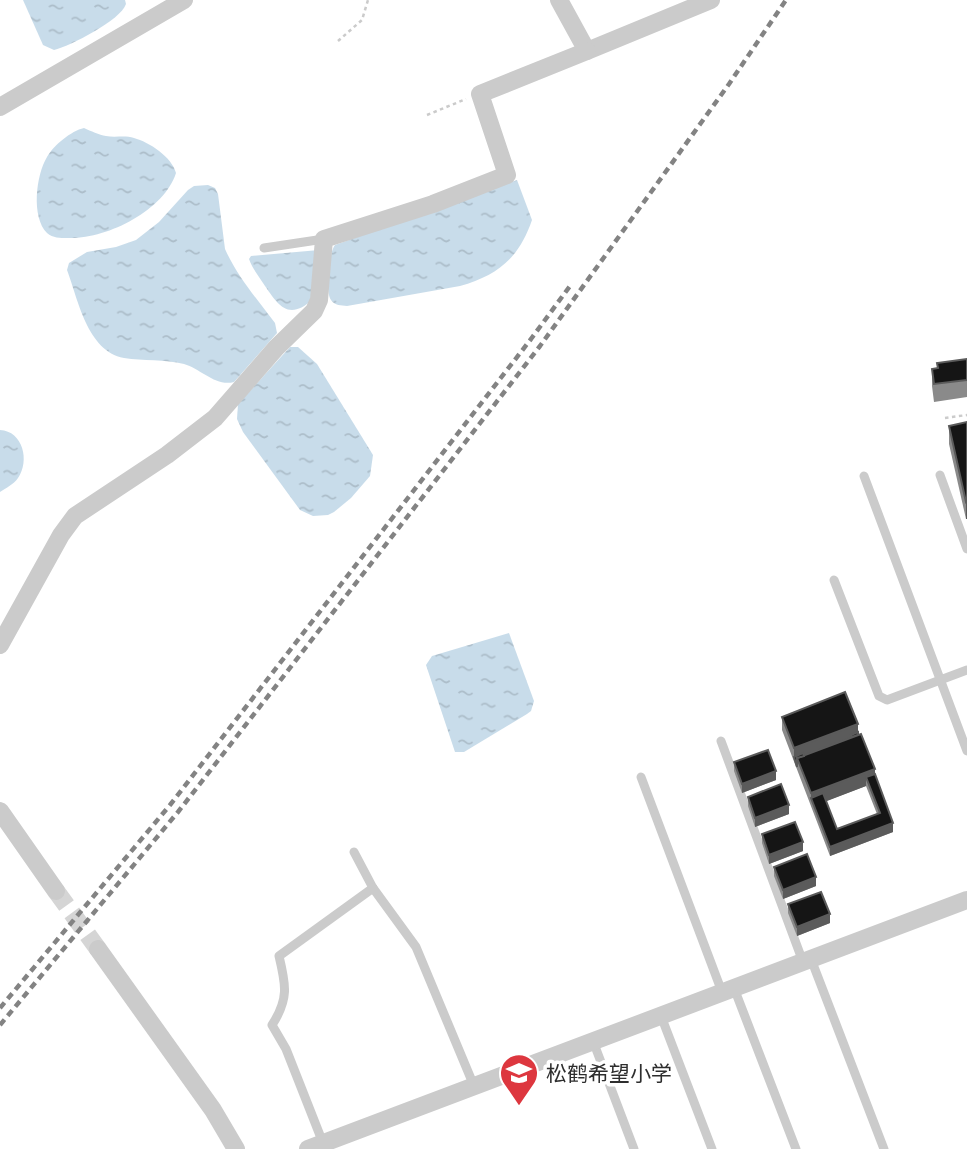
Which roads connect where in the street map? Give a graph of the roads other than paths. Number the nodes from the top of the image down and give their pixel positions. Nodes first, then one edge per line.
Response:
1 (184, 0) edge
2 (559, 0) edge
3 (711, 0) edge
4 (587, 51) junction
5 (0, 107) edge
6 (324, 239) junction
7 (264, 248) dead end
8 (864, 475) dead end
9 (940, 475) dead end
10 (967, 549) edge
11 (834, 580) dead end
12 (0, 645) edge
13 (967, 670) edge
14 (941, 680) junction
15 (721, 741) dead end
16 (967, 751) edge
17 (641, 776) dead end
18 (0, 811) edge
19 (354, 852) dead end
20 (373, 888) junction
21 (56, 891) tunnel mouth
22 (967, 900) edge
23 (98, 949) tunnel mouth
24 (807, 960) junction
25 (728, 990) junction
26 (661, 1016) junction
27 (593, 1041) junction
28 (474, 1086) junction
29 (315, 1146) edge
30 (236, 1149) edge
31 (634, 1149) edge
32 (712, 1149) edge
33 (796, 1149) edge
34 (884, 1149) edge

1 - 5 street
2 - 4 street
3 - 4 street
4 - 6 street
6 - 7 lane
6 - 12 street
8 - 14 lane
9 - 10 lane
11 - 14 lane
13 - 14 lane
14 - 16 lane
15 - 24 lane
17 - 25 lane
18 - 21 street
19 - 20 lane
20 - 28 lane
20 - 29 lane
22 - 24 street
23 - 30 street
24 - 25 street
24 - 34 lane
25 - 26 street
25 - 33 lane
26 - 27 street
26 - 32 lane
27 - 28 street
27 - 31 lane
28 - 29 street

